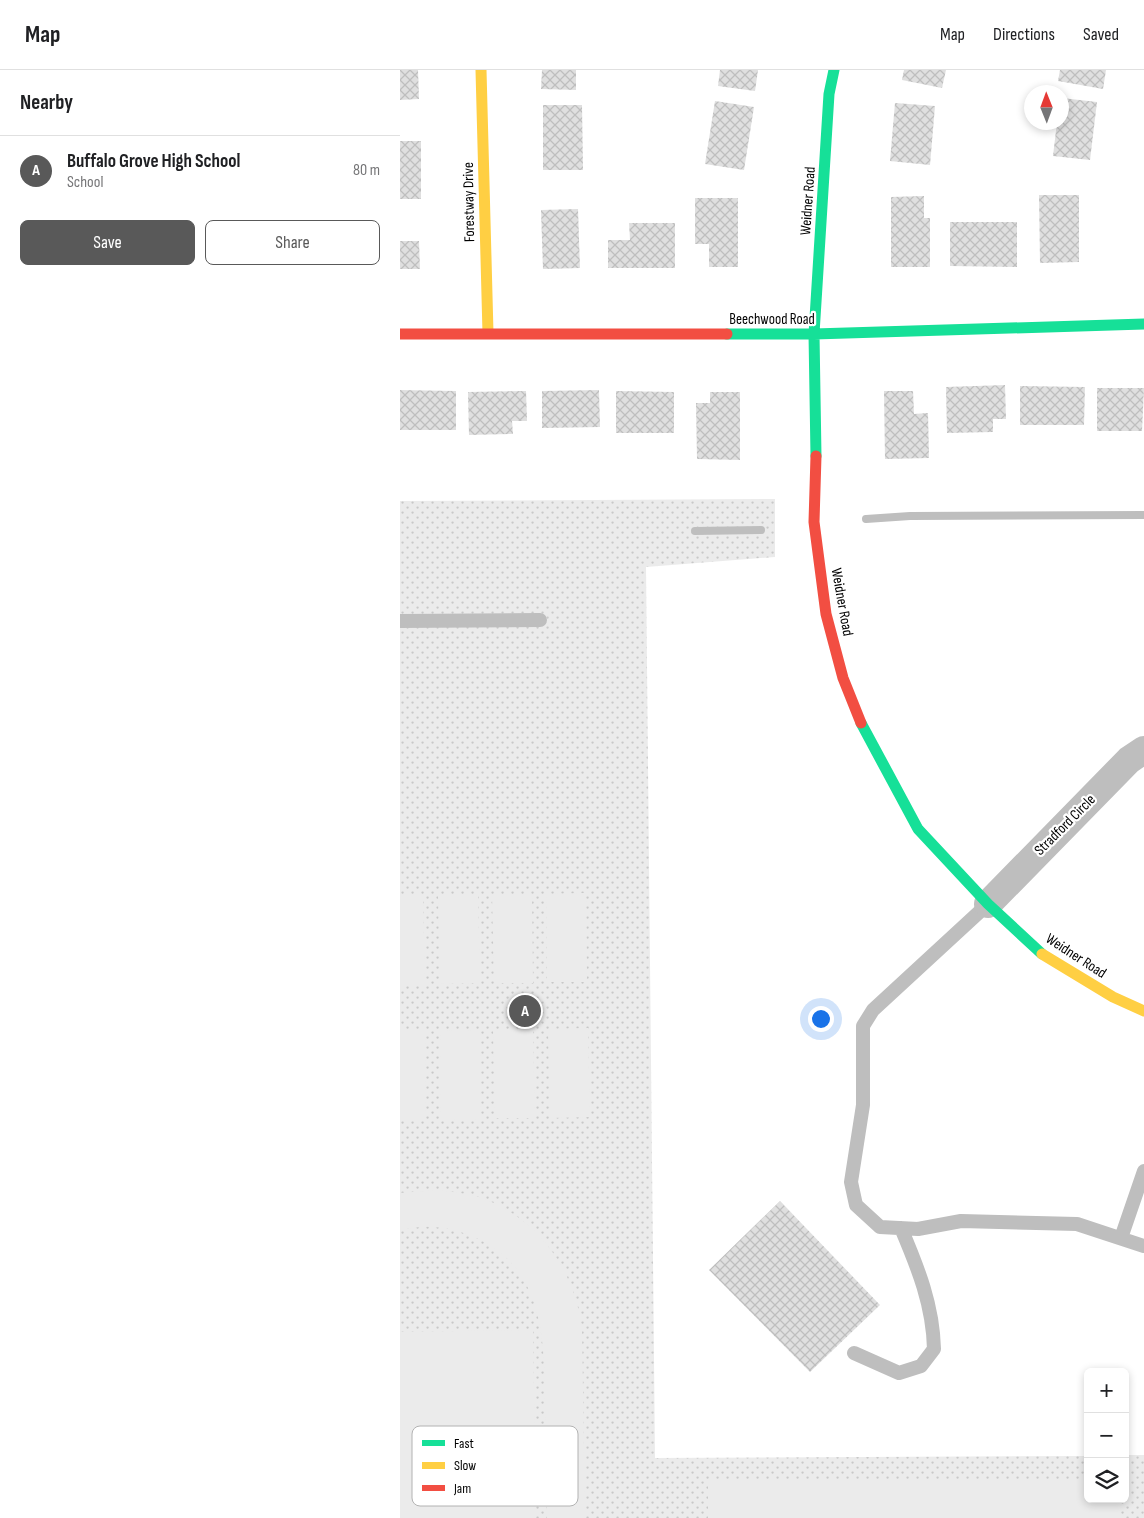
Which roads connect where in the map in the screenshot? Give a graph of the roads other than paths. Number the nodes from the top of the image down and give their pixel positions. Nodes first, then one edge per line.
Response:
1 (481, 70) edge
2 (834, 70) edge
3 (1144, 324) edge
4 (488, 333) junction
5 (400, 334) edge
6 (814, 334) junction
7 (540, 620) dead end
8 (400, 621) edge
9 (1144, 750) edge
10 (988, 904) junction
11 (1144, 1011) edge
12 (1144, 1171) edge
13 (901, 1228) junction
14 (1121, 1238) junction
15 (1144, 1246) edge
16 (854, 1353) dead end

1 - 4 street, Forestway Drive
2 - 6 street, Weidner Road
3 - 6 street, Beechwood Road
4 - 5 street, Beechwood Road
4 - 6 street, Beechwood Road
6 - 10 street, Weidner Road
7 - 8 lane
9 - 10 street, Stradford Circle
10 - 11 street, Weidner Road
10 - 13 lane
12 - 14 lane
13 - 14 lane
13 - 16 lane
14 - 15 lane

